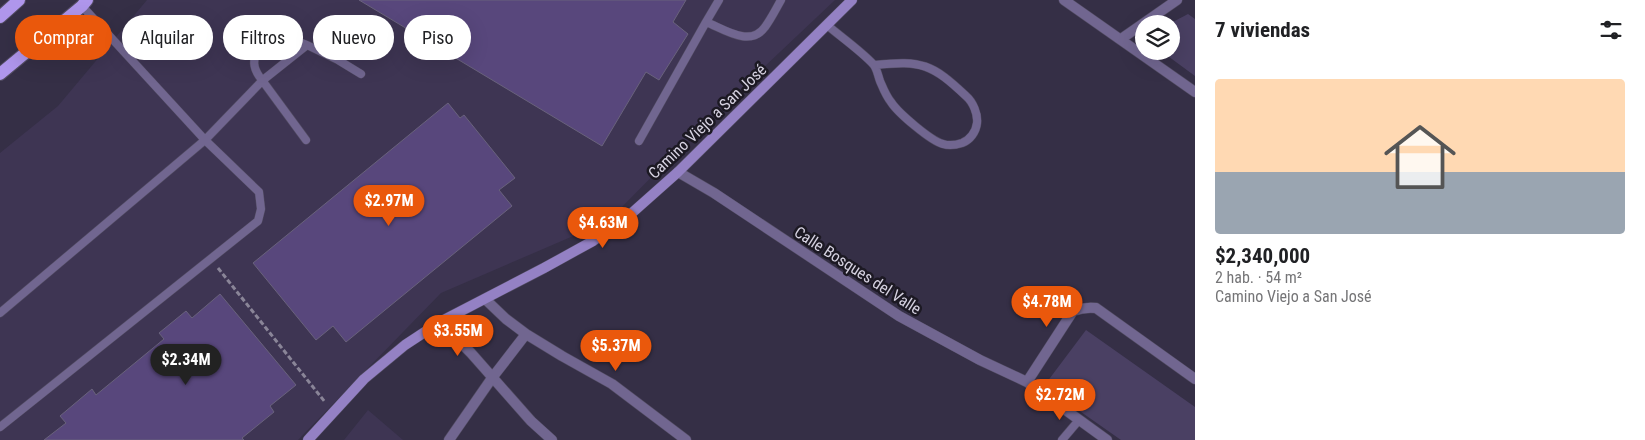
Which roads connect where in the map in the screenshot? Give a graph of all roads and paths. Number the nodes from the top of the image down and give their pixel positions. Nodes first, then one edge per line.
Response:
1 (19, 0) edge
2 (719, 0) edge
3 (781, 0) edge
4 (852, 0) edge
5 (1064, 0) edge
6 (1176, 0) edge
7 (83, 2) edge
8 (0, 17) edge
9 (706, 22) junction
10 (827, 26) junction
11 (1121, 39) junction
12 (307, 45) junction
13 (875, 65) junction
14 (0, 74) edge
15 (361, 74) dead end
16 (263, 80) junction
17 (1195, 92) edge
18 (205, 140) junction
19 (306, 140) dead end
20 (639, 141) dead end
21 (678, 172) junction
22 (211, 259) junction
23 (485, 299) junction
24 (0, 313) edge
25 (440, 322) junction
26 (526, 334) junction
27 (492, 378) junction
28 (1195, 379) edge
29 (1028, 382) junction
30 (333, 412) junction
31 (1079, 420) junction
32 (0, 427) edge
33 (308, 440) edge
34 (450, 440) edge
35 (552, 440) edge
36 (686, 440) edge
37 (1062, 440) edge
38 (1107, 440) edge

1 - 8 main road
2 - 9 lane
3 - 9 lane
4 - 10 street, Camino Viejo a San José
5 - 11 street
6 - 11 street
7 - 14 main road
7 - 18 lane
9 - 20 lane
10 - 13 lane
10 - 21 street, Camino Viejo a San José
11 - 17 street
12 - 15 lane
12 - 16 lane
12 - 16 lane
13 - 13 lane
16 - 18 lane
16 - 19 lane
18 - 22 lane
18 - 24 lane
21 - 23 street, Camino Viejo a San José
21 - 29 street, Calle Bosques del Valle
22 - 30 path
22 - 32 lane
23 - 25 street, Camino Viejo a San José
23 - 26 street
25 - 27 street
25 - 30 street, Camino Viejo a San José
26 - 27 street
26 - 36 street
27 - 34 street
27 - 35 street
28 - 29 street
29 - 31 street, Calle Bosques del Valle
30 - 33 street, Camino Viejo a San José
31 - 37 lane
31 - 38 street, Calle Bosques del Valle

